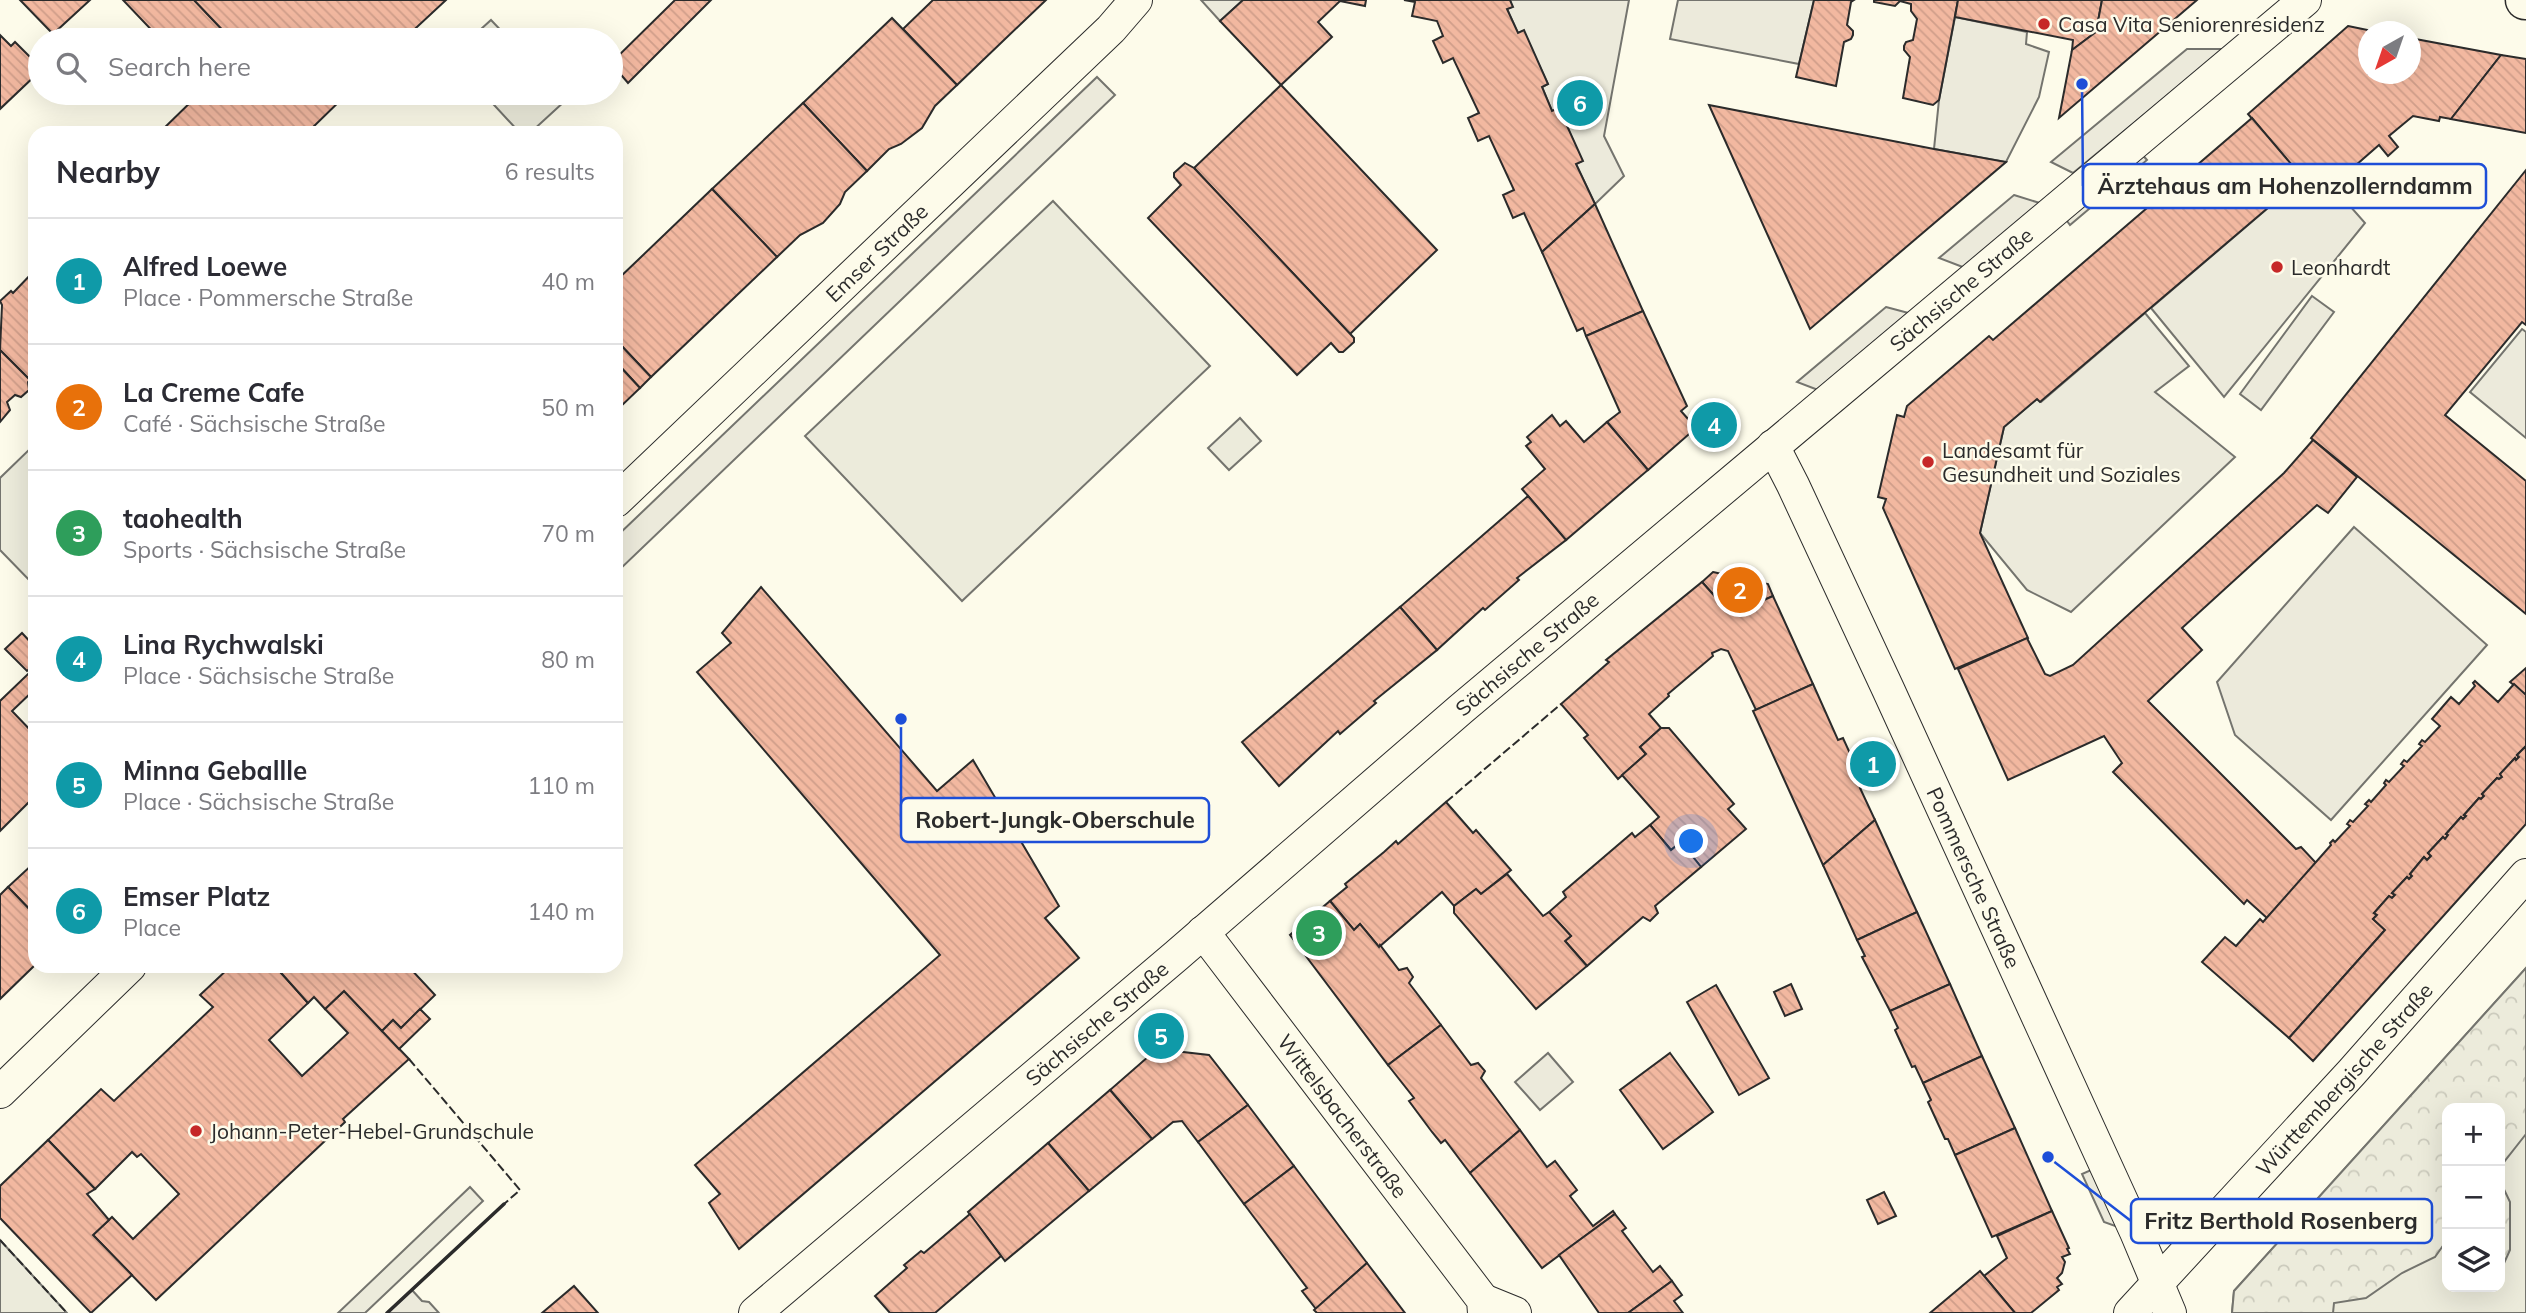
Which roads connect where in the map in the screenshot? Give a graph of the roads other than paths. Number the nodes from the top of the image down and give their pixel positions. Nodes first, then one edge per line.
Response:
1 (1136, 0) edge
2 (2305, 0) edge
3 (1773, 446) junction
4 (623, 495) edge
5 (2526, 876) edge
6 (1203, 932) junction
7 (123, 973) edge
8 (0, 1091) edge
9 (2158, 1283) junction
10 (1484, 1307) edge
11 (755, 1313) edge
12 (1515, 1313) edge
13 (2130, 1313) edge
14 (2170, 1313) edge

1 - 4 street, Emser Straße
2 - 3 street, Sächsische Straße
3 - 6 street, Sächsische Straße
3 - 9 street, Pommersche Straße
5 - 9 street, Württembergische Straße
6 - 10 street, Wittelsbacherstraße
6 - 11 street, Sächsische Straße
7 - 8 street
9 - 13 street, Württembergische Straße
9 - 14 street, Pommersche Straße
10 - 12 street, Wittelsbacherstraße

